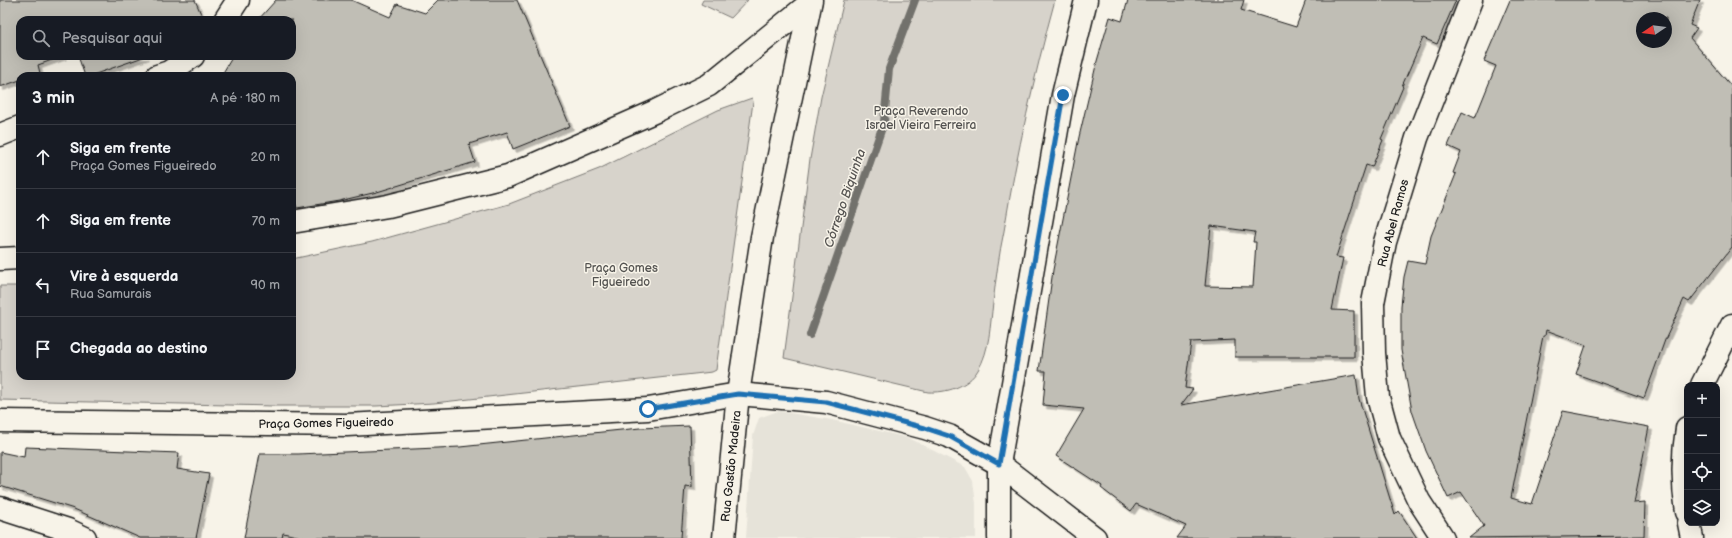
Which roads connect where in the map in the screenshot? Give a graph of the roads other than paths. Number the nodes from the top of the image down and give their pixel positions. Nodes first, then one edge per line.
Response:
1 (238, 0) edge
2 (1086, 0) edge
3 (1471, 0) edge
4 (810, 2) edge
5 (228, 16) edge
6 (188, 60) edge
7 (169, 72) edge
8 (16, 129) edge
9 (0, 135) edge
10 (296, 221) edge
11 (16, 258) edge
12 (0, 259) edge
13 (1732, 325) edge
14 (1704, 382) edge
15 (738, 394) junction
16 (0, 421) edge
17 (1684, 446) edge
18 (999, 464) junction
19 (1685, 490) edge
20 (0, 508) edge
21 (1690, 526) edge
22 (85, 538) edge
23 (724, 538) edge
24 (999, 538) edge
25 (1095, 538) edge
26 (1444, 538) edge
27 (1692, 538) edge

1 - 5 street
2 - 18 street
3 - 26 street, Rua Abel Ramos
4 - 10 street
4 - 15 street
6 - 7 street
8 - 9 street
11 - 12 street
13 - 14 street
15 - 16 street, Praça Gomes Figueiredo
15 - 18 street, Praça Gomes Figueiredo
15 - 23 street, Rua Gastão Madeira
17 - 19 street
18 - 24 street
18 - 25 street, Praça Gomes Figueiredo
20 - 22 street
21 - 27 street

